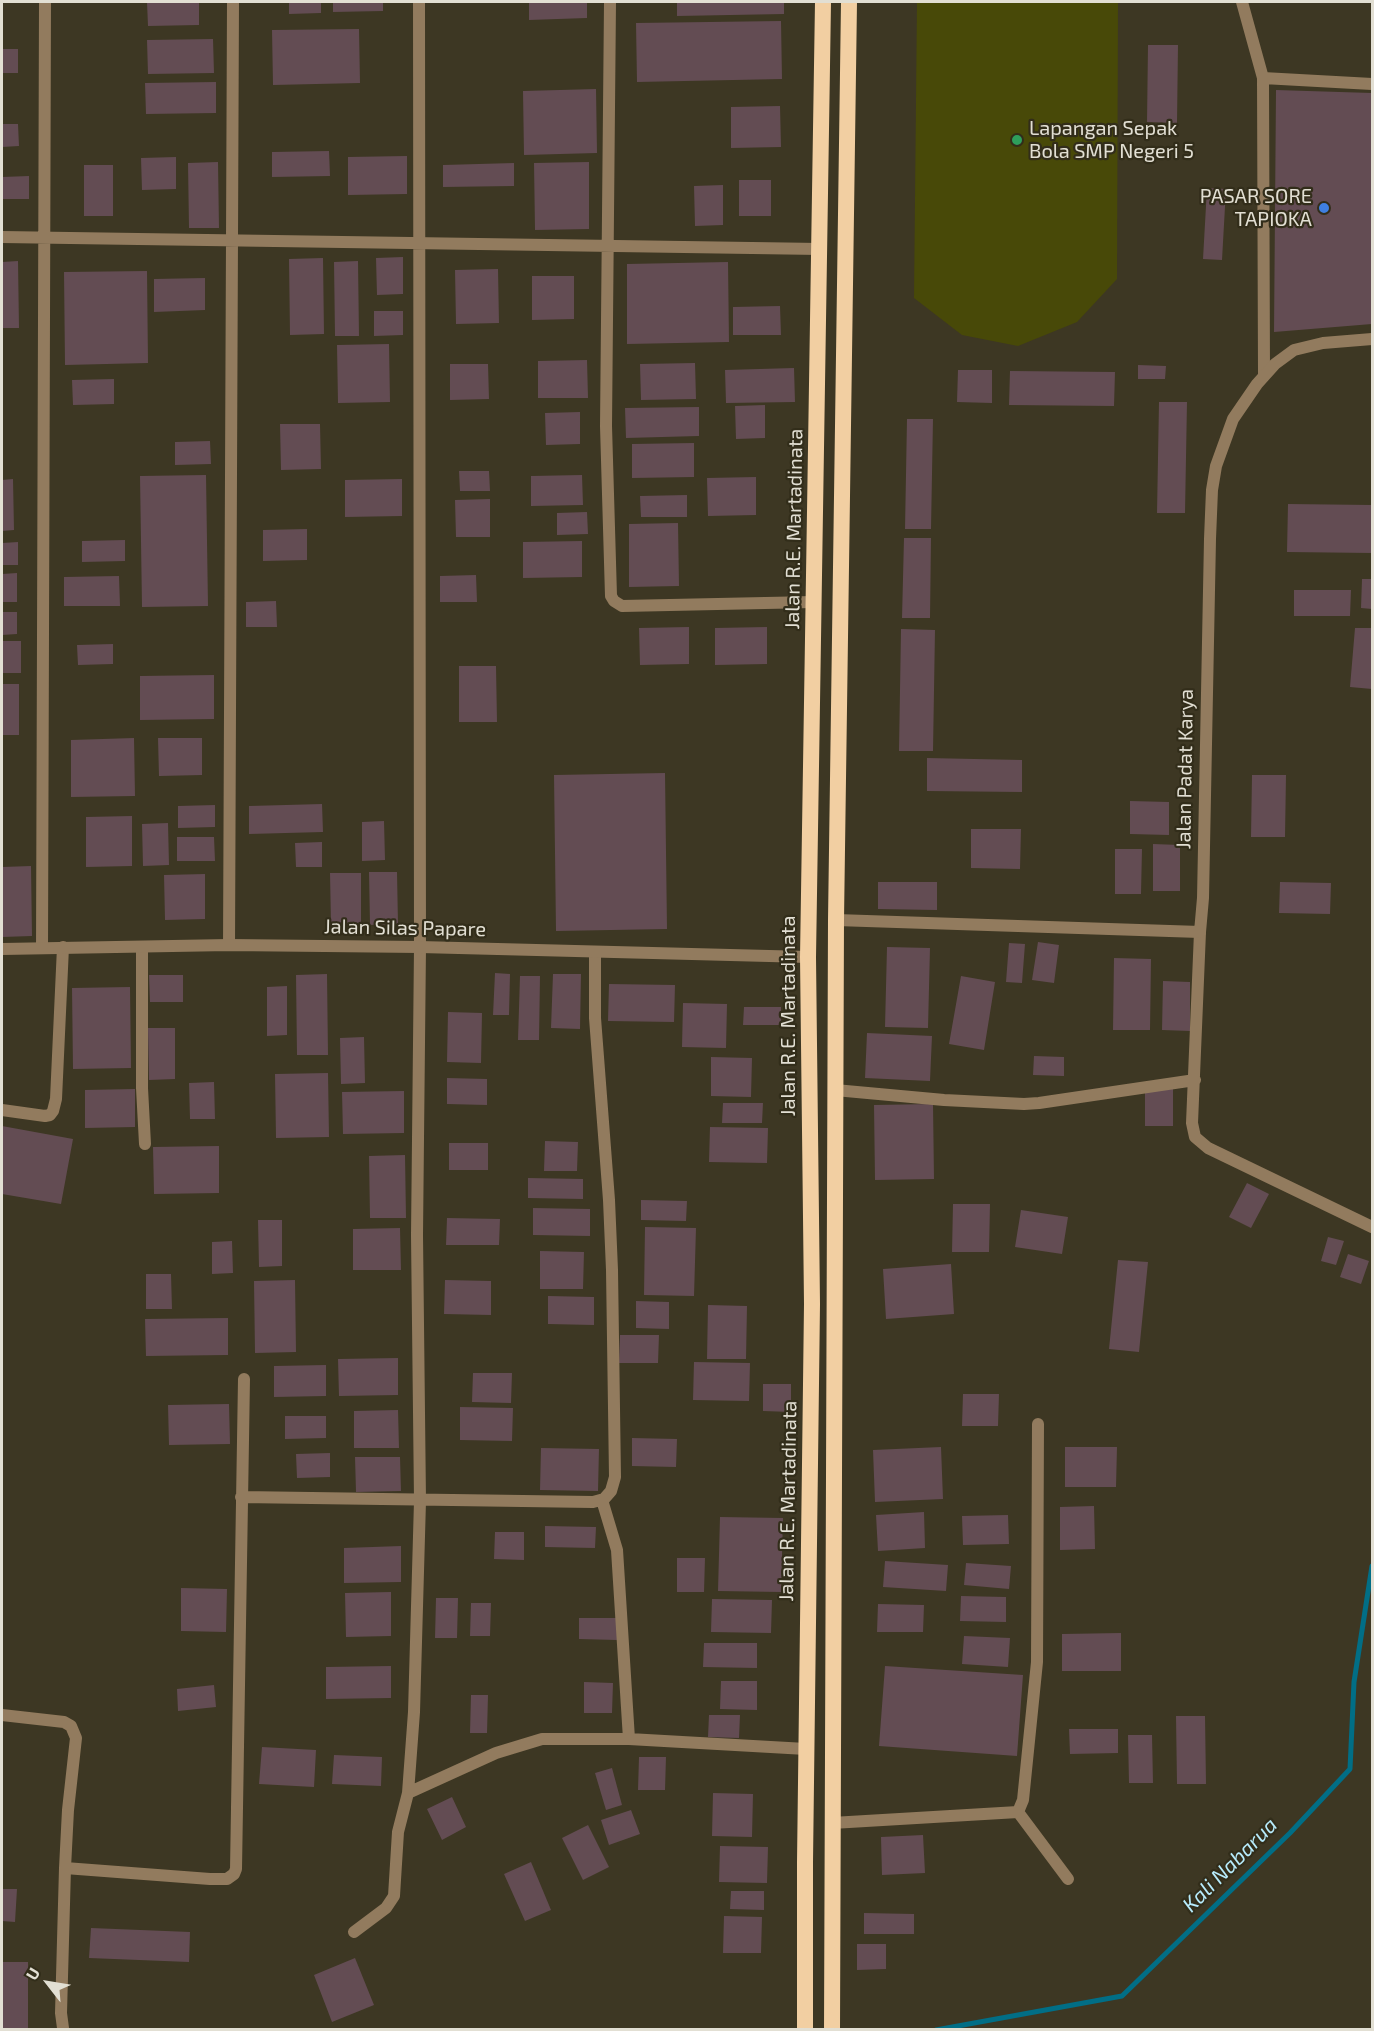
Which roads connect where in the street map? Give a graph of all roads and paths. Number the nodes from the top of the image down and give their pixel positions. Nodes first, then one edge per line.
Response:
1 (45, 2) edge
2 (233, 2) edge
3 (419, 2) edge
4 (610, 2) edge
5 (823, 2) edge
6 (849, 2) edge
7 (1242, 2) edge
8 (1263, 78) junction
9 (1372, 84) edge
10 (2, 237) edge
11 (43, 237) junction
12 (232, 239) junction
13 (419, 242) junction
14 (609, 244) junction
15 (820, 249) junction
16 (1372, 339) edge
17 (1264, 374) junction
18 (813, 602) junction
19 (836, 920) junction
20 (1200, 932) junction
21 (229, 945) junction
22 (63, 947) junction
23 (142, 947) junction
24 (420, 947) junction
25 (2, 948) edge
26 (42, 948) junction
27 (595, 953) junction
28 (808, 957) junction
29 (1195, 1080) junction
30 (835, 1090) junction
31 (2, 1110) edge
32 (145, 1144) dead end
33 (1372, 1227) edge
34 (244, 1379) dead end
35 (1038, 1424) dead end
36 (241, 1497) junction
37 (602, 1500) junction
38 (420, 1501) junction
39 (832, 1544) junction
40 (809, 1545) junction
41 (2, 1715) edge
42 (629, 1740) junction
43 (806, 1749) junction
44 (408, 1793) junction
45 (1018, 1812) junction
46 (832, 1823) junction
47 (65, 1868) junction
48 (1068, 1879) dead end
49 (354, 1932) dead end
50 (63, 2028) edge
51 (805, 2030) edge
52 (832, 2030) edge

1 - 11 street
2 - 12 street
3 - 13 street
4 - 14 street
5 - 15 highway, Jalan R.E. Martadinata
6 - 19 highway
7 - 8 street
8 - 9 street
8 - 17 street
10 - 11 street
11 - 12 street
11 - 26 street
12 - 13 street
12 - 21 street
13 - 14 street
13 - 24 street
14 - 15 street
14 - 18 street
15 - 18 highway, Jalan R.E. Martadinata
16 - 17 street, Jalan Padat Karya
17 - 20 street, Jalan Padat Karya
18 - 28 highway, Jalan R.E. Martadinata
19 - 20 street
19 - 30 highway
20 - 29 street, Jalan Padat Karya
21 - 23 street, Jalan Silas Papare
21 - 24 street, Jalan Silas Papare
22 - 23 street, Jalan Silas Papare
22 - 26 street, Jalan Silas Papare
22 - 31 street
23 - 32 street
24 - 27 street, Jalan Silas Papare
24 - 38 street
25 - 26 street, Jalan Silas Papare
27 - 28 street, Jalan Silas Papare
27 - 37 street
28 - 40 highway, Jalan R.E. Martadinata
29 - 30 street
29 - 33 street, Jalan Padat Karya
30 - 39 highway
34 - 36 street
35 - 45 street
36 - 38 street
36 - 47 street
37 - 38 street
37 - 42 street
38 - 44 street
39 - 40 highway
39 - 46 highway
40 - 43 highway, Jalan R.E. Martadinata
41 - 47 street
42 - 43 street
42 - 44 street
43 - 51 highway, Jalan R.E. Martadinata
44 - 49 street
45 - 46 street
45 - 48 street
46 - 52 highway
47 - 50 street

